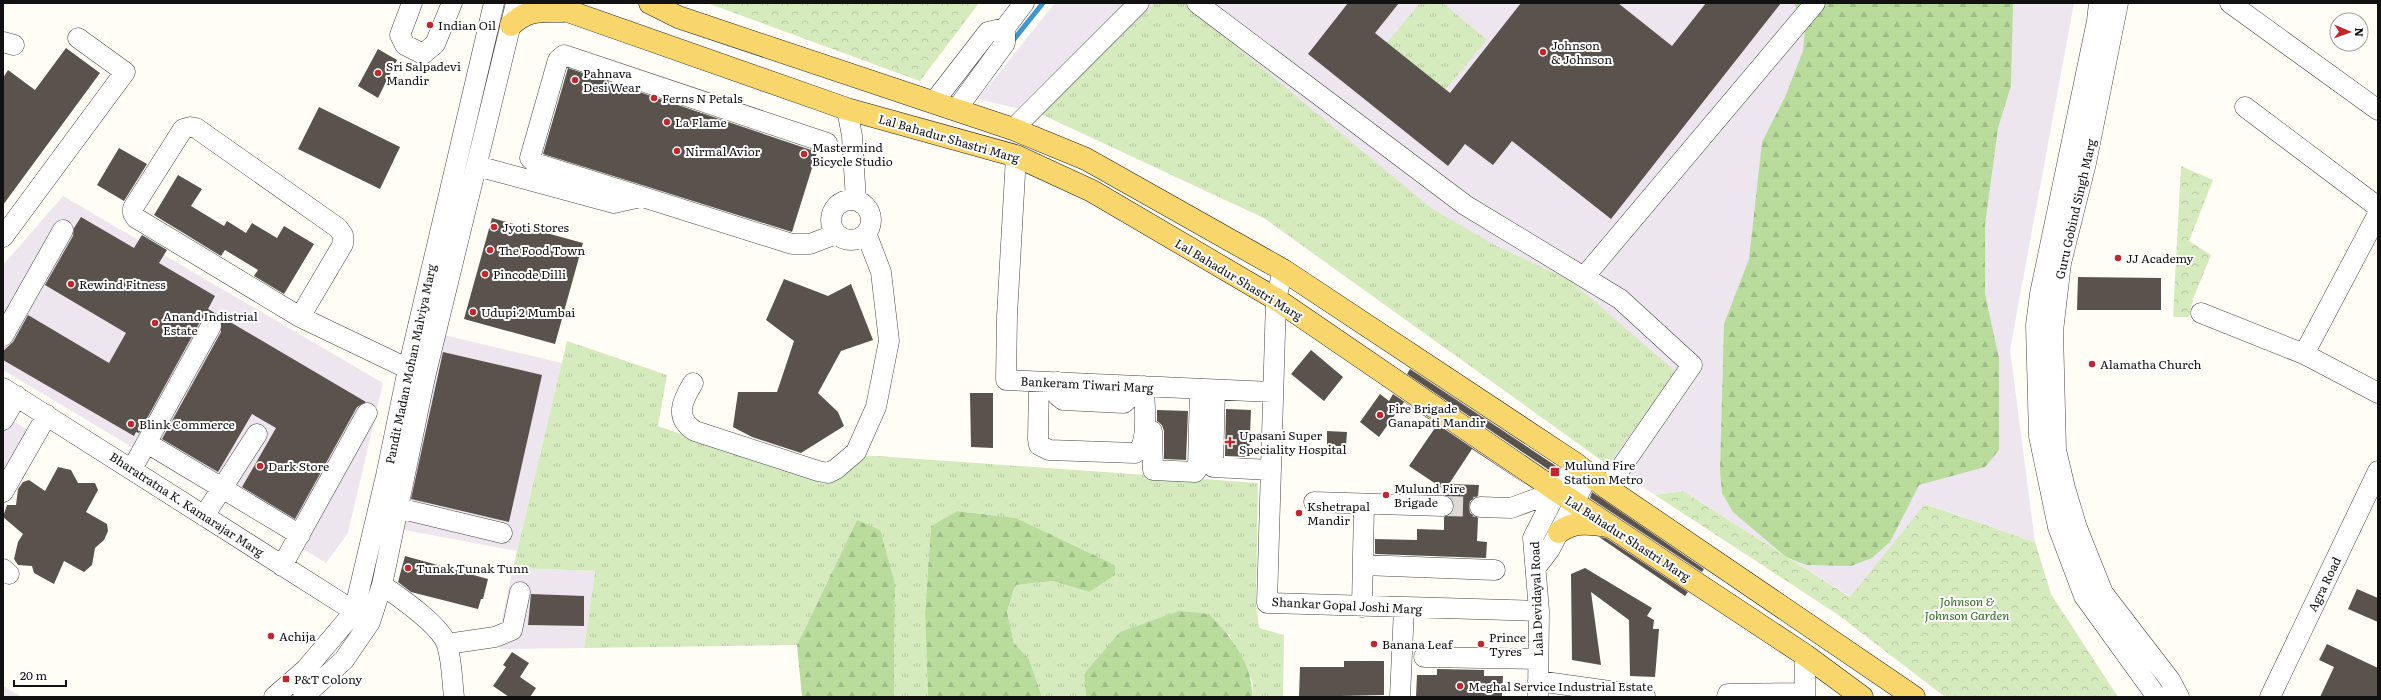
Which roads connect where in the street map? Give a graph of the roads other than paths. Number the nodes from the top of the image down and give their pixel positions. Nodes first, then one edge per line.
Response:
1 (412, 3) edge
2 (452, 3) edge
3 (494, 3) edge
4 (516, 3) edge
5 (545, 3) edge
6 (650, 3) edge
7 (1024, 3) edge
8 (1139, 3) edge
9 (1197, 3) edge
10 (1815, 3) edge
11 (2230, 3) edge
12 (567, 11) junction
13 (2107, 14) edge
14 (511, 25) junction
15 (1005, 28) junction
16 (78, 38) dead end
17 (933, 103) junction
18 (2245, 107) dead end
19 (847, 109) junction
20 (956, 110) junction
21 (2378, 110) edge
22 (1013, 129) junction
23 (828, 143) dead end
24 (1016, 156) junction
25 (477, 166) junction
26 (641, 197) junction
27 (856, 200) junction
28 (2378, 207) edge
29 (2378, 214) edge
30 (63, 230) dead end
31 (866, 233) junction
32 (836, 234) junction
33 (3, 237) edge
34 (1283, 270) junction
35 (1584, 277) junction
36 (425, 295) junction
37 (1276, 299) junction
38 (444, 301) junction
39 (2201, 313) dead end
40 (300, 316) junction
41 (211, 326) dead end
42 (3, 336) edge
43 (2304, 354) junction
44 (401, 366) junction
45 (425, 377) junction
46 (692, 383) dead end
47 (1048, 385) junction
48 (1142, 389) junction
49 (10, 392) edge
50 (2378, 393) edge
51 (1207, 394) junction
52 (1265, 400) junction
53 (367, 413) dead end
54 (47, 415) junction
55 (3, 420) edge
56 (257, 434) dead end
57 (147, 443) junction
58 (1583, 469) junction
59 (132, 470) junction
60 (1264, 470) junction
61 (2378, 471) edge
62 (223, 487) junction
63 (1607, 488) junction
64 (3, 492) edge
65 (1566, 497) junction
66 (1314, 502) dead end
67 (1364, 504) junction
68 (1443, 506) tunnel mouth
69 (1480, 507) tunnel mouth
70 (398, 508) junction
71 (204, 516) junction
72 (1610, 527) junction
73 (1559, 532) junction
74 (502, 533) dead end
75 (300, 535) junction
76 (1363, 565) junction
77 (282, 566) junction
78 (1537, 566) junction
79 (1496, 570) dead end
80 (382, 585) junction
81 (520, 592) dead end
82 (1362, 607) junction
83 (1404, 608) junction
84 (1539, 611) junction
85 (362, 617) junction
86 (2116, 626) junction
87 (447, 644) junction
88 (1805, 655) junction
89 (1424, 657) dead end
90 (1538, 659) junction
91 (1538, 689) edge
92 (1576, 692) edge
93 (1805, 695) edge
94 (1645, 696) edge
95 (274, 697) edge
96 (303, 697) edge
97 (454, 697) edge
98 (1400, 697) edge
99 (1727, 697) edge
100 (1862, 697) edge
101 (1914, 697) edge
102 (2157, 697) edge
103 (2179, 697) edge
104 (2270, 697) edge

1 - 2 street
3 - 36 street, Pandit Madan Mohan Malviya Marg
4 - 14 street, Pandit Madan Mohan Malviya Marg
5 - 12 main road, Lal Bahadur Shastri Marg
6 - 17 main road, Lal Bahadur Shastri Marg
7 - 15 street
8 - 22 street
9 - 35 street
10 - 35 street
11 - 21 street
12 - 14 main road
12 - 19 main road, Lal Bahadur Shastri Marg
13 - 86 street, Guru Gobind Singh Marg
14 - 25 street, Pandit Madan Mohan Malviya Marg
15 - 17 street
15 - 20 street
16 - 33 street
17 - 20 main road, Lal Bahadur Shastri Marg
18 - 28 street
19 - 24 main road, Lal Bahadur Shastri Marg
19 - 27 street
20 - 22 main road, Lal Bahadur Shastri Marg
22 - 34 main road, Lal Bahadur Shastri Marg
23 - 26 street
24 - 37 main road, Lal Bahadur Shastri Marg
24 - 47 street, Bankeram Tiwari Marg
25 - 26 street
25 - 38 street, Pandit Madan Mohan Malviya Marg
26 - 32 street
27 - 31 street
27 - 32 street
29 - 43 street
30 - 42 street
31 - 32 street
31 - 46 street
34 - 37 street, Shankar Gopal Joshi Marg
34 - 58 main road, Lal Bahadur Shastri Marg
35 - 63 street
36 - 38 street
36 - 44 street, Pandit Madan Mohan Malviya Marg
37 - 52 street, Shankar Gopal Joshi Marg
37 - 65 main road, Lal Bahadur Shastri Marg
38 - 45 street, Pandit Madan Mohan Malviya Marg
39 - 43 street
40 - 40 street
40 - 44 street
41 - 57 street
43 - 50 street
44 - 45 street
44 - 85 street, Pandit Madan Mohan Malviya Marg
45 - 70 street, Pandit Madan Mohan Malviya Marg
47 - 48 street, Bankeram Tiwari Marg
47 - 48 street
48 - 51 street, Bankeram Tiwari Marg
48 - 51 street
49 - 54 street, Bharatratna K. Kamarajar Marg
49 - 55 street
51 - 52 street, Bankeram Tiwari Marg
51 - 60 street
52 - 60 street, Shankar Gopal Joshi Marg
53 - 75 street
54 - 59 street, Bharatratna K. Kamarajar Marg
54 - 64 street
56 - 62 street
57 - 59 street
57 - 62 street
58 - 63 main road, Lal Bahadur Shastri Marg
58 - 65 street, Lala Devidayal Road
59 - 71 street, Bharatratna K. Kamarajar Marg
60 - 82 street, Shankar Gopal Joshi Marg
61 - 104 street, Agra Road
62 - 71 street
62 - 75 street
63 - 101 main road, Lal Bahadur Shastri Marg
65 - 69 street
65 - 72 main road, Lal Bahadur Shastri Marg
65 - 73 street
65 - 78 street, Lala Devidayal Road
66 - 67 street
67 - 68 street
67 - 76 street
70 - 74 street
70 - 80 street, Pandit Madan Mohan Malviya Marg
71 - 77 street, Bharatratna K. Kamarajar Marg
72 - 73 main road
72 - 88 main road, Lal Bahadur Shastri Marg
73 - 78 street
75 - 77 street
76 - 79 street
76 - 82 street
77 - 85 street, Bharatratna K. Kamarajar Marg
78 - 84 street, Lala Devidayal Road
80 - 85 street, Pandit Madan Mohan Malviya Marg
80 - 87 street
81 - 87 street
82 - 83 street, Shankar Gopal Joshi Marg
83 - 84 street, Shankar Gopal Joshi Marg
83 - 98 street
84 - 90 street, Lala Devidayal Road
85 - 95 street, Pandit Madan Mohan Malviya Marg
85 - 96 street, Pandit Madan Mohan Malviya Marg
86 - 102 street, Guru Gobind Singh Marg
86 - 103 street, Guru Gobind Singh Marg
87 - 97 street
88 - 93 street
88 - 100 main road, Lal Bahadur Shastri Marg
89 - 90 street
90 - 91 street, Lala Devidayal Road
91 - 92 street
92 - 94 street
93 - 99 street

